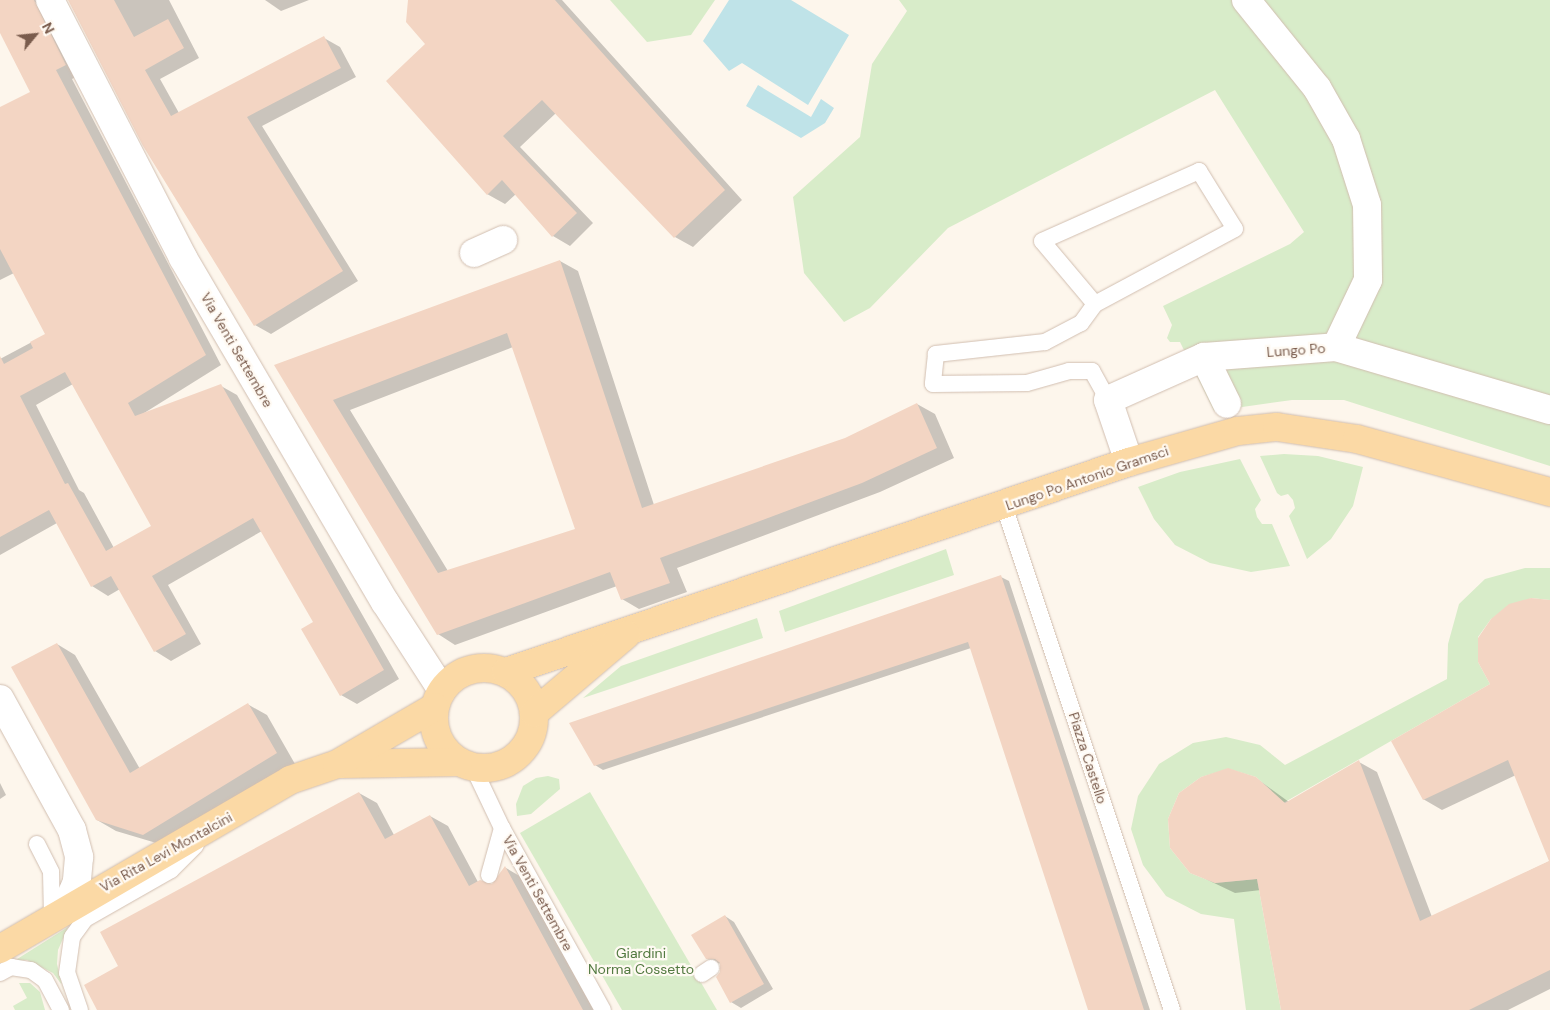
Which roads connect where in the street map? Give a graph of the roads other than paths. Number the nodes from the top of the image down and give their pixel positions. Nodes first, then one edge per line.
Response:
1 (50, 0) edge
2 (1246, 0) edge
3 (503, 240) dead end
4 (474, 253) dead end
5 (1095, 304) junction
6 (1336, 348) junction
7 (1204, 357) junction
8 (1108, 400) junction
9 (1226, 404) dead end
10 (1550, 410) edge
11 (1129, 462) junction
12 (1550, 492) edge
13 (1004, 506) junction
14 (634, 628) junction
15 (506, 672) junction
16 (0, 699) edge
17 (438, 699) junction
18 (534, 713) junction
19 (336, 764) junction
20 (466, 764) junction
21 (221, 822) junction
22 (502, 828) junction
23 (37, 844) dead end
24 (489, 875) dead end
25 (58, 913) junction
26 (0, 949) edge
27 (0, 973) edge
28 (61, 1010) edge
29 (80, 1010) edge
30 (603, 1010) edge
31 (1172, 1010) edge

1 - 17 street, Via Venti Settembre
2 - 6 street
3 - 4 street
5 - 5 lane
5 - 8 lane
6 - 7 street, Lungo Po
6 - 10 street, Lungo Po
7 - 8 street, Lungo Po
7 - 9 street
8 - 11 street
11 - 12 main road, Lungo Po Antonio Gramsci
11 - 13 main road, Lungo Po Antonio Gramsci
13 - 14 main road, Lungo Po Antonio Gramsci
13 - 31 lane, Piazza Castello
14 - 15 main road, Lungo Po Antonio Gramsci
14 - 18 main road, Lungo Po Antonio Gramsci
15 - 17 main road
15 - 18 main road
16 - 25 street
17 - 19 main road, Via Rita Levi Montalcini
17 - 20 main road
18 - 20 main road
19 - 20 main road, Via Rita Levi Montalcini
19 - 21 main road, Via Rita Levi Montalcini
20 - 22 lane, Via Venti Settembre
21 - 25 main road, Via Rita Levi Montalcini
21 - 29 lane
22 - 24 lane, Via Venti Settembre
22 - 30 lane, Via Venti Settembre
23 - 25 lane
25 - 26 main road, Via Rita Levi Montalcini
27 - 28 lane

